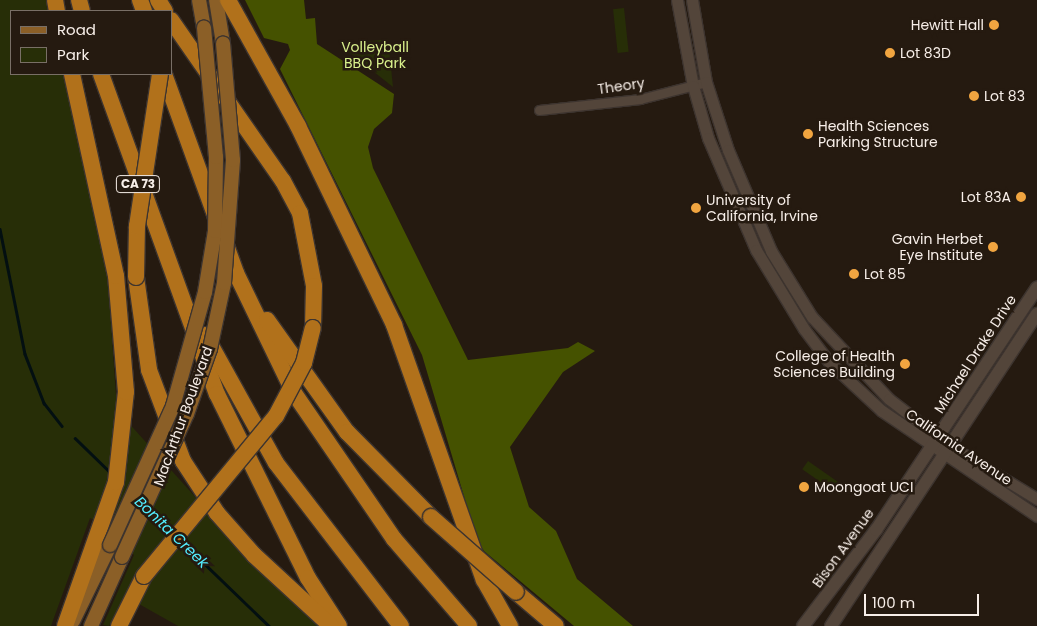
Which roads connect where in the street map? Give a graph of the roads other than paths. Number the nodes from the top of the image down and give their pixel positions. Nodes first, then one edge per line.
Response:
1 (158, 0) edge
2 (199, 0) edge
3 (216, 0) edge
4 (228, 0) edge
5 (677, 0) edge
6 (692, 0) edge
7 (166, 10) edge
8 (172, 21) edge
9 (72, 75) edge
10 (101, 75) edge
11 (162, 75) edge
12 (162, 75) edge
13 (706, 82) junction
14 (693, 86) junction
15 (539, 110) dead end
16 (236, 273) junction
17 (1037, 288) edge
18 (181, 291) junction
19 (1037, 314) edge
20 (935, 443) junction
21 (946, 451) junction
22 (1037, 500) edge
23 (1037, 516) edge
24 (65, 626) edge
25 (70, 626) edge
26 (90, 626) edge
27 (119, 626) edge
28 (331, 626) edge
29 (339, 626) edge
30 (401, 626) edge
31 (469, 626) edge
32 (510, 626) edge
33 (556, 626) edge
34 (803, 626) edge
35 (831, 626) edge

1 - 7 highway
2 - 25 main road, MacArthur Boulevard, bridge
3 - 26 main road, MacArthur Boulevard, bridge
4 - 32 highway
5 - 14 street, California Avenue
6 - 13 street, California Avenue
8 - 27 highway, bridge
9 - 24 highway
10 - 18 highway, CA 73
11 - 16 highway
12 - 28 highway, bridge
13 - 14 street, Theory
13 - 20 street, California Avenue
14 - 15 street, Theory
14 - 20 street, California Avenue
16 - 31 highway
16 - 33 highway, bridge
17 - 20 main road, Michael Drake Drive
18 - 29 highway
18 - 30 highway
19 - 21 main road, Michael Drake Drive
20 - 21 street, California Avenue
20 - 34 main road, Bison Avenue
21 - 22 street, California Avenue
21 - 23 street, California Avenue
21 - 35 main road

